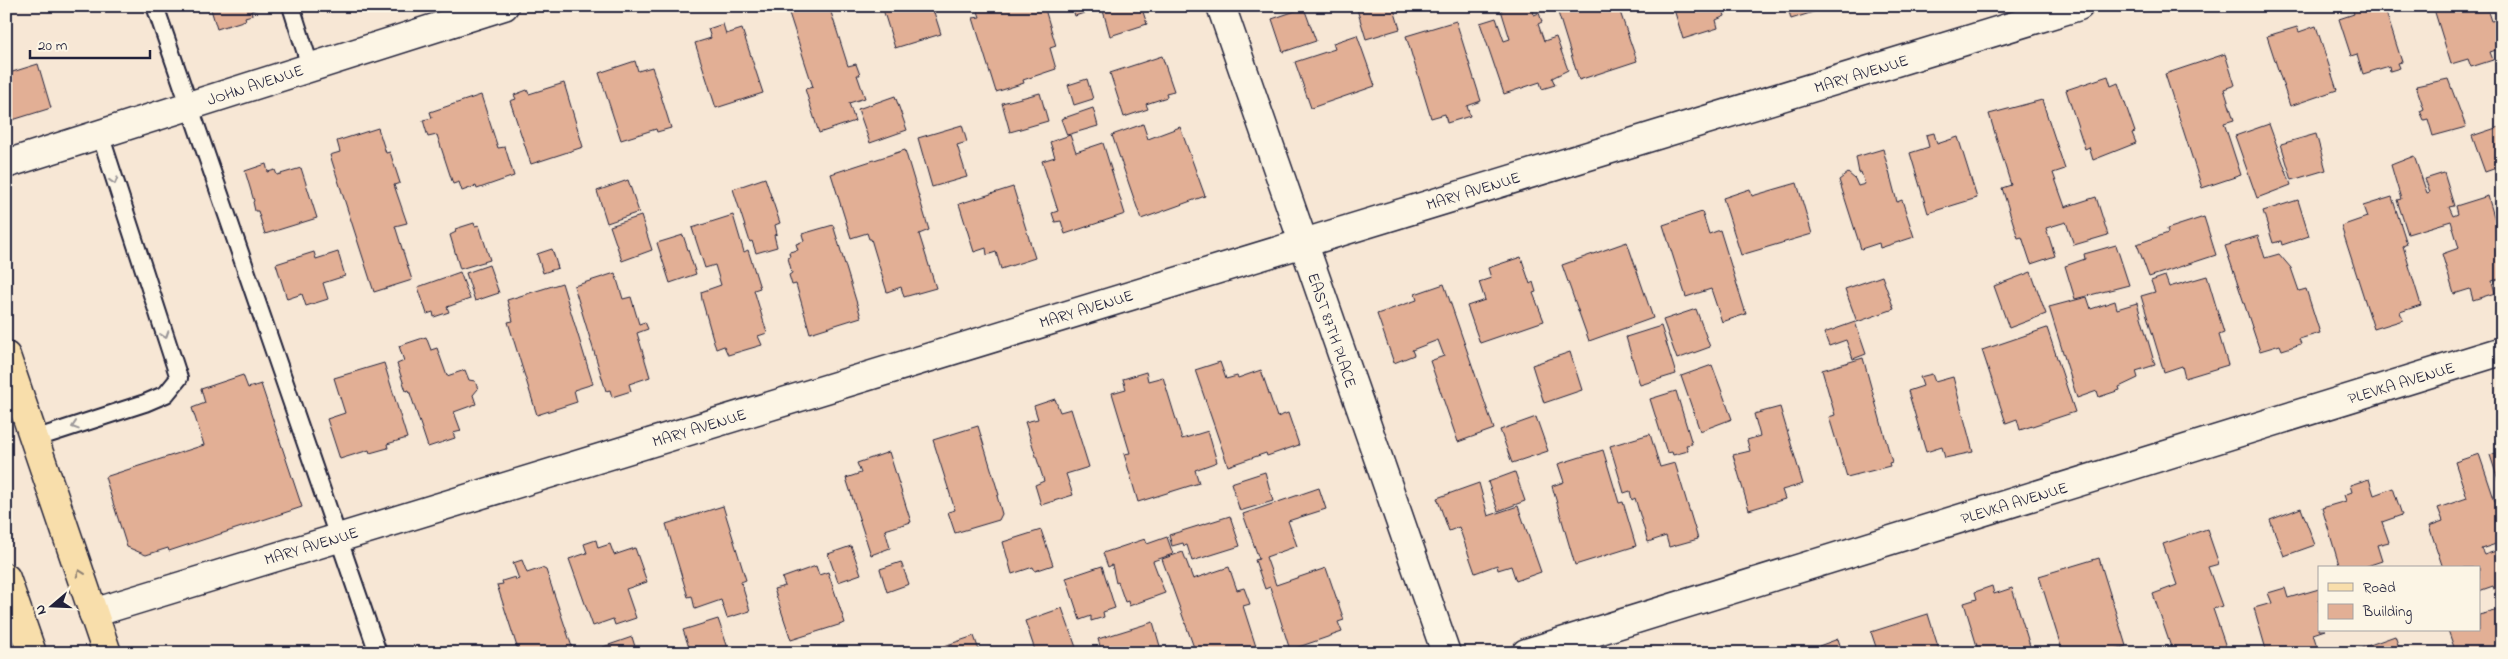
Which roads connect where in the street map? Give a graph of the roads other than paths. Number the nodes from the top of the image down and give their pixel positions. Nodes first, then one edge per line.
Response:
1 (155, 6) edge
2 (291, 6) edge
3 (504, 6) edge
4 (1221, 6) edge
5 (2079, 6) edge
6 (310, 66) junction
7 (189, 106) junction
8 (100, 134) junction
9 (6, 164) edge
10 (1303, 242) junction
11 (2502, 351) edge
12 (6, 356) edge
13 (34, 440) junction
14 (338, 537) junction
15 (6, 578) edge
16 (93, 612) junction
17 (32, 653) edge
18 (107, 653) edge
19 (378, 653) edge
20 (1446, 653) edge
21 (1526, 653) edge

1 - 7 lane
2 - 6 lane
3 - 6 street, JOHN AVENUE
4 - 10 street, EAST 87TH PLACE
5 - 10 street, MARY AVENUE
6 - 7 street, JOHN AVENUE
7 - 8 street, JOHN AVENUE
7 - 14 lane
8 - 9 street, JOHN AVENUE
8 -> 13 lane
10 - 14 street, MARY AVENUE
10 - 20 street, EAST 87TH PLACE
11 - 21 street, PLEVKA AVENUE
12 - 13 main road
16 -> 13 main road
14 - 16 street, MARY AVENUE
14 - 19 lane
15 - 17 main road
16 - 18 main road

